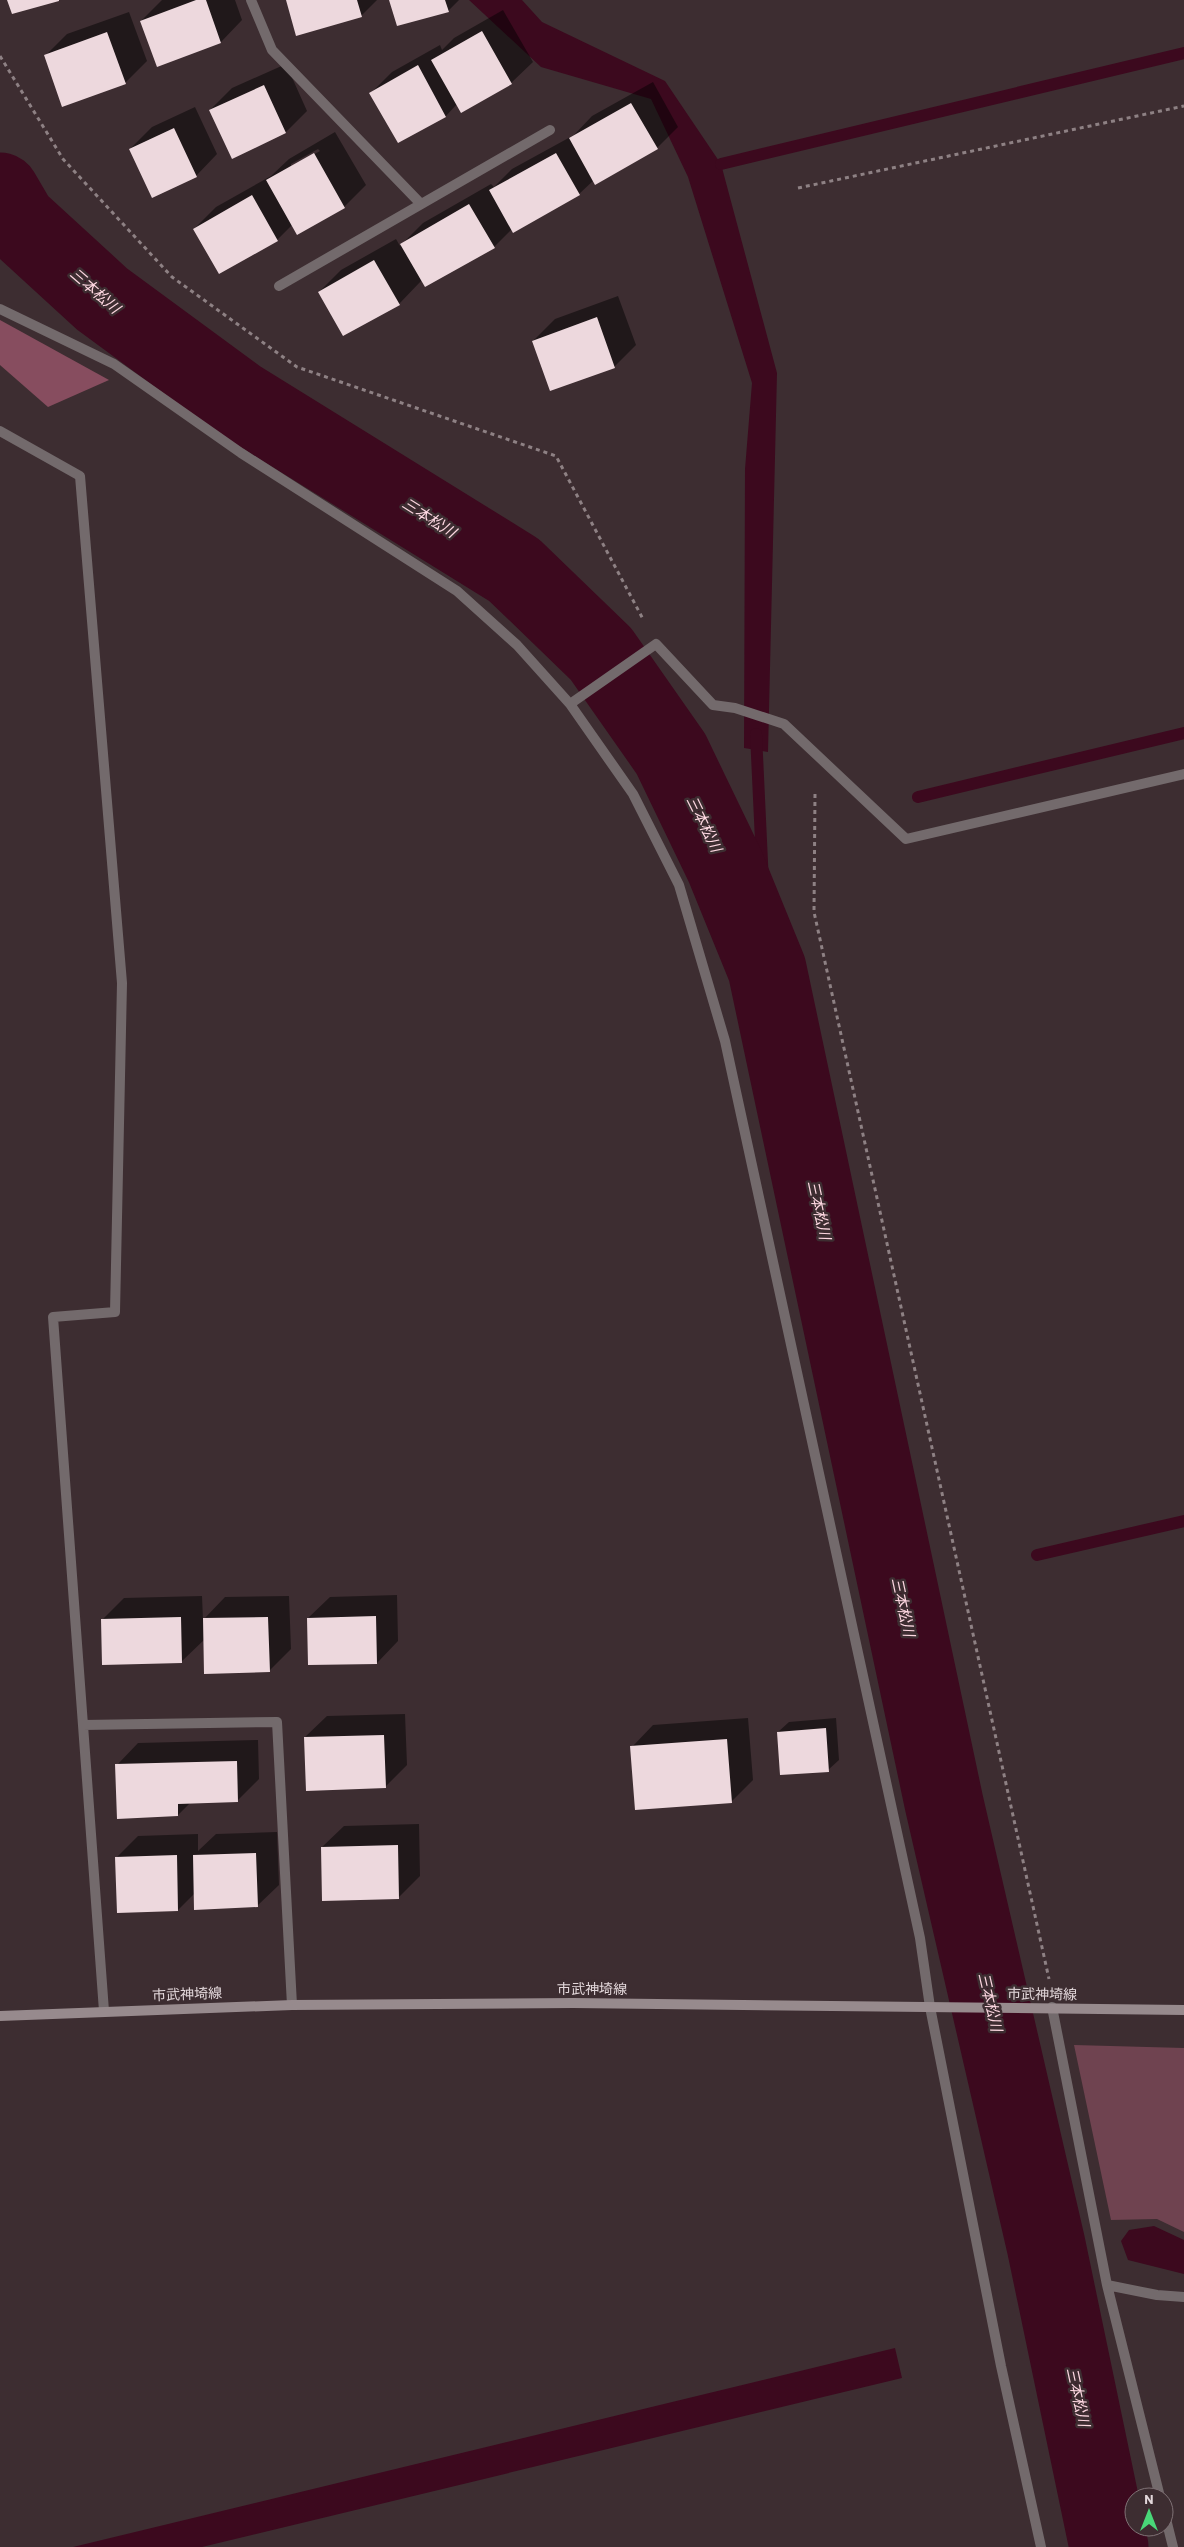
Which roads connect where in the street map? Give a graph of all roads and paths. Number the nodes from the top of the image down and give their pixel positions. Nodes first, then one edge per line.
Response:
1 (251, 0) edge
2 (0, 56) edge
3 (1184, 106) edge
4 (550, 130) dead end
5 (798, 188) dead end
6 (421, 204) junction
7 (279, 286) dead end
8 (0, 309) edge
9 (0, 431) edge
10 (656, 644) junction
11 (570, 704) junction
12 (816, 753) junction
13 (1184, 774) edge
14 (83, 1725) junction
15 (292, 2005) junction
16 (930, 2007) junction
17 (1052, 2007) junction
18 (1184, 2010) edge
19 (104, 2011) junction
20 (0, 2016) edge
21 (1107, 2285) junction
22 (1184, 2296) edge
23 (1158, 2487) edge
24 (1041, 2547) edge

1 - 6 street
2 - 10 path
3 - 5 path
4 - 6 street
6 - 7 street
8 - 11 street
9 - 14 street
10 - 11 street
10 - 12 street
11 - 16 street
12 - 13 street
12 - 17 path
14 - 15 street
14 - 19 street
15 - 16 main road, 市武神埼線
15 - 19 main road, 市武神埼線
16 - 17 main road, 市武神埼線
16 - 24 street
17 - 18 main road, 市武神埼線
17 - 21 street
19 - 20 main road, 市武神埼線
21 - 22 street
21 - 23 street

